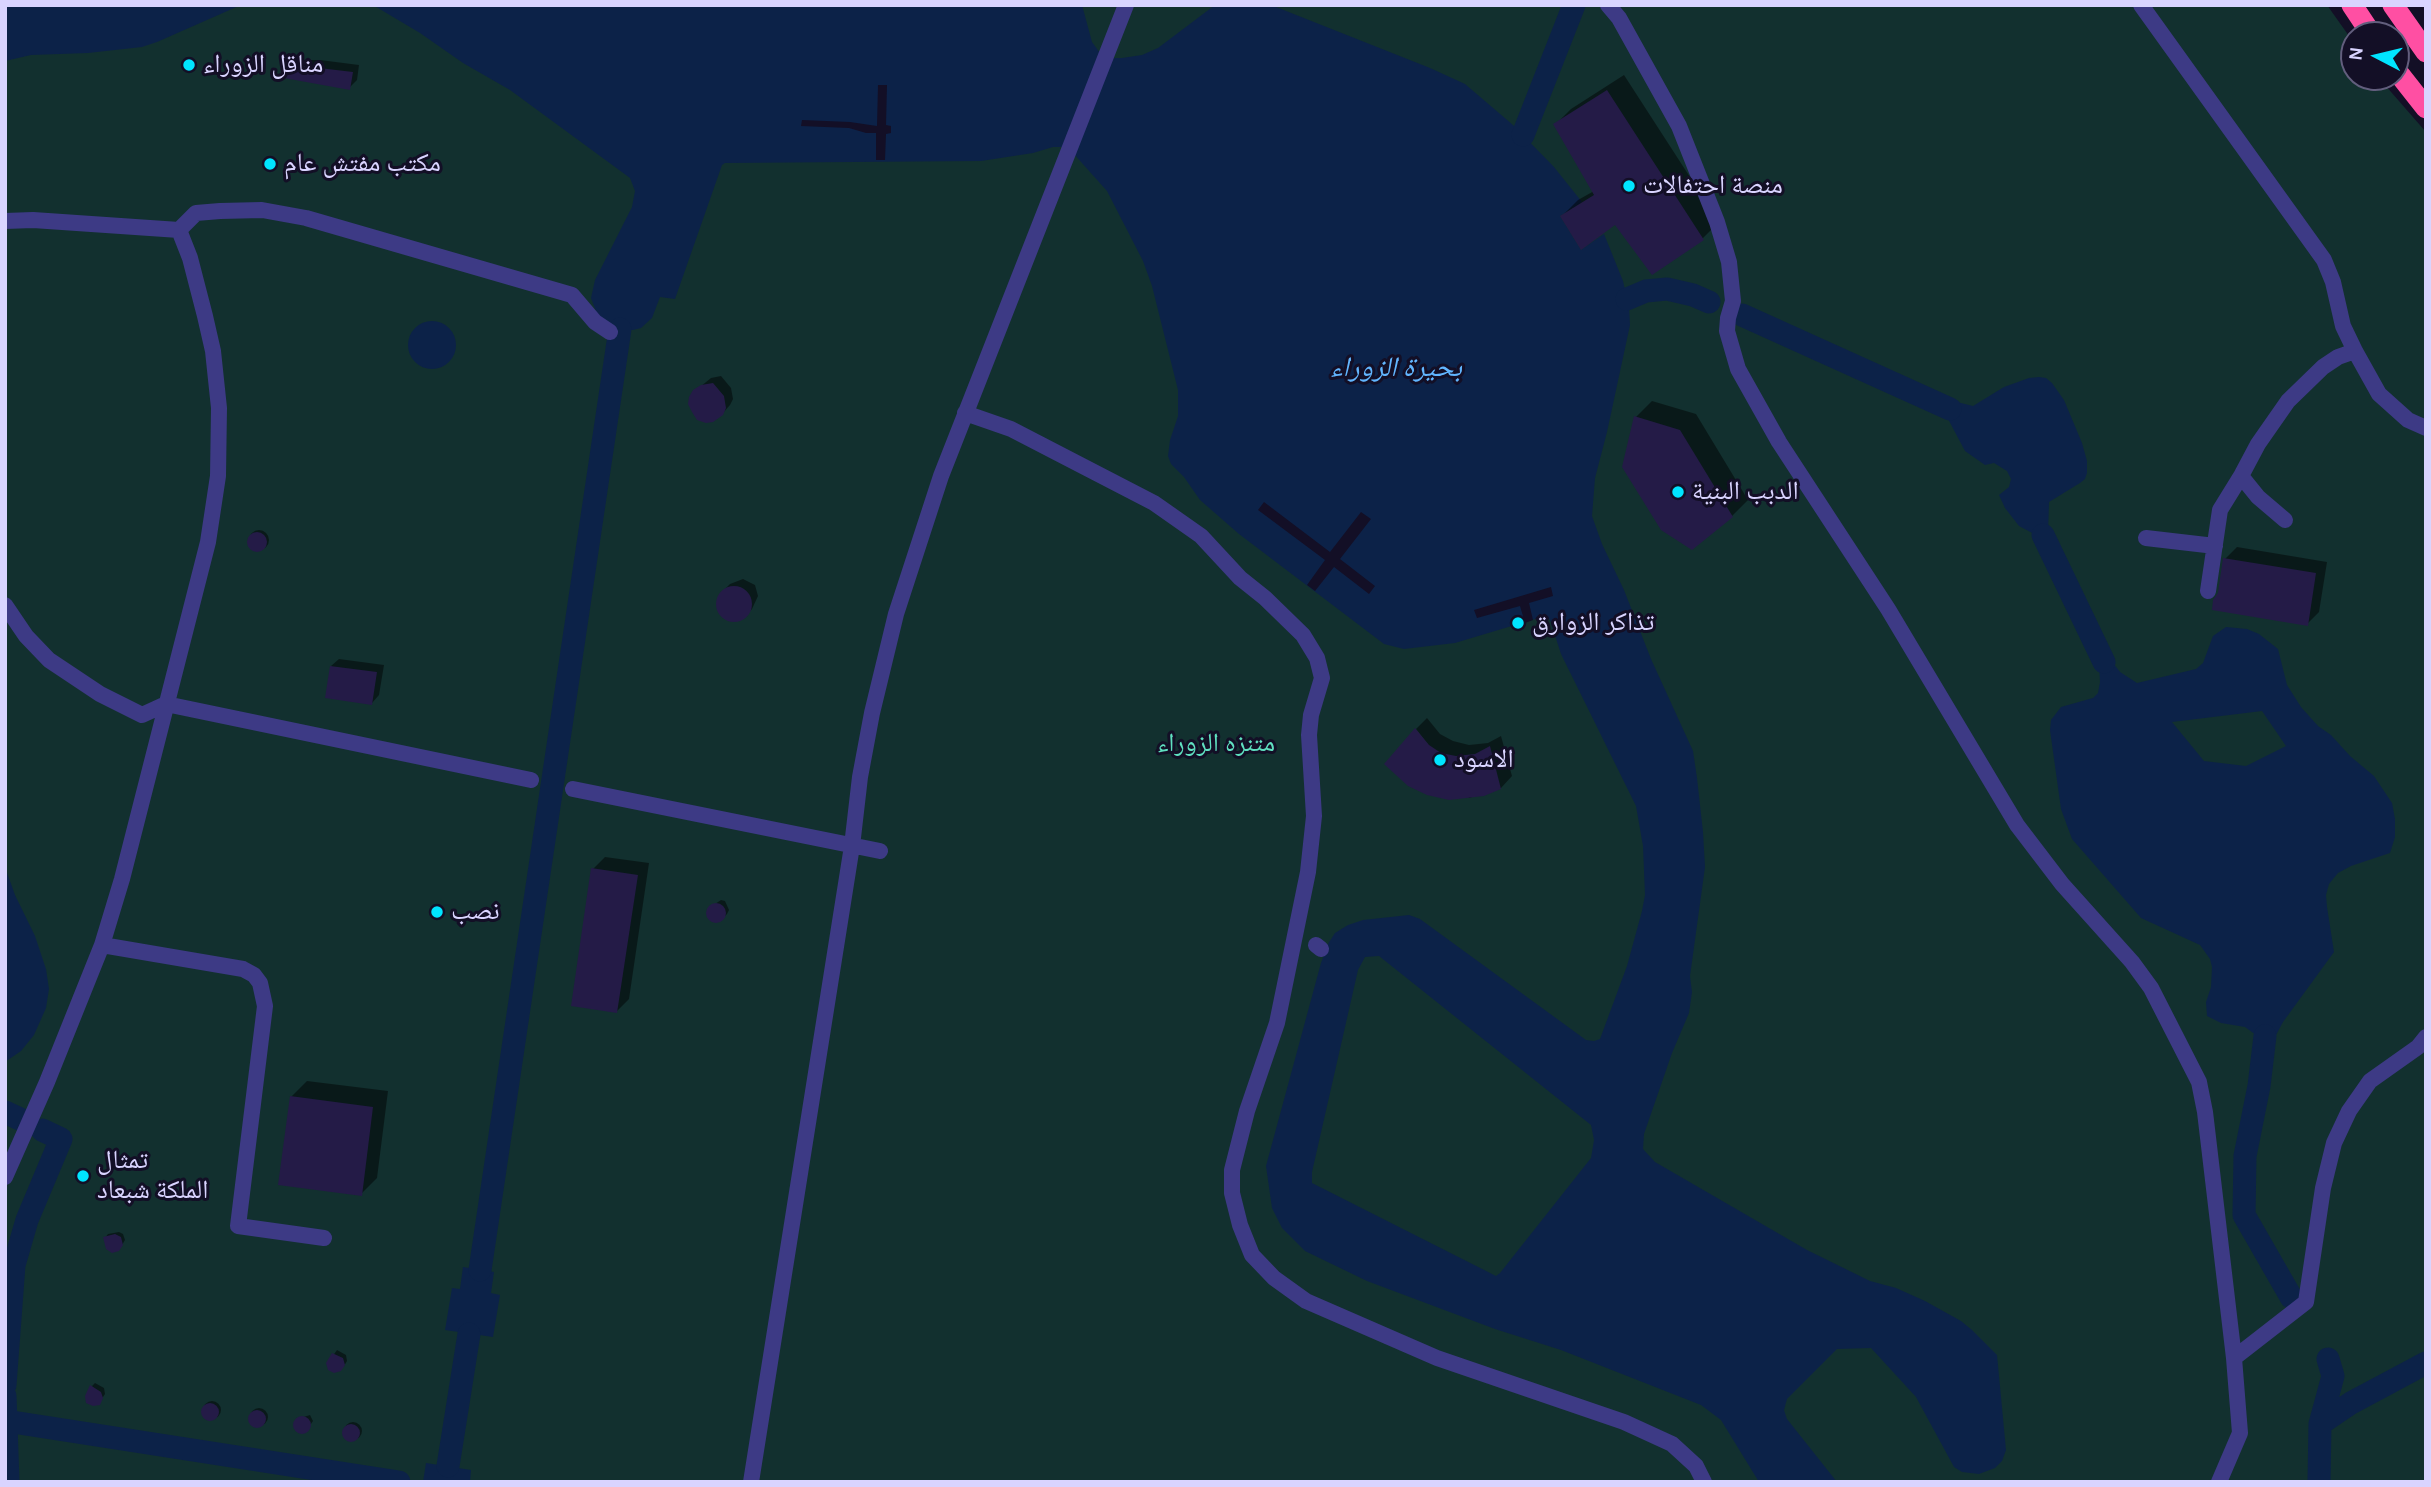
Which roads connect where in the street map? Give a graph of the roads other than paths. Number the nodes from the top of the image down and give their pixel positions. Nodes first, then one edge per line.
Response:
1 (1126, 5) edge
2 (1608, 5) edge
3 (2141, 5) edge
4 (2352, 5) edge
5 (2393, 5) edge
6 (2363, 21) edge
7 (2426, 52) edge
8 (2410, 88) edge
9 (2426, 108) edge
10 (5, 221) edge
11 (179, 230) junction
12 (610, 332) dead end
13 (2355, 351) junction
14 (965, 414) junction
15 (2426, 428) edge
16 (2241, 476) junction
17 (2285, 520) dead end
18 (2146, 538) dead end
19 (2215, 546) junction
20 (2208, 590) dead end
21 (5, 605) edge
22 (166, 704) junction
23 (531, 780) dead end
24 (573, 789) dead end
25 (852, 846) junction
26 (880, 851) dead end
27 (102, 946) junction
28 (2423, 1046) edge
29 (5, 1177) edge
30 (324, 1238) dead end
31 (2235, 1358) junction
32 (751, 1482) edge
33 (1704, 1482) edge
34 (2219, 1482) edge

1 - 14 street
2 - 31 street
3 - 13 street
4 - 6 highway
5 - 7 highway
8 - 9 highway
10 - 11 street
11 - 12 street
11 - 22 street
13 - 15 street
13 - 16 street
14 - 25 street
14 - 33 street
16 - 17 street
16 - 19 street
18 - 19 street
19 - 20 street
21 - 22 street
22 - 23 street
22 - 27 street
24 - 25 street
25 - 26 street
25 - 32 street
27 - 29 street
27 - 30 street
28 - 31 street
31 - 34 street

